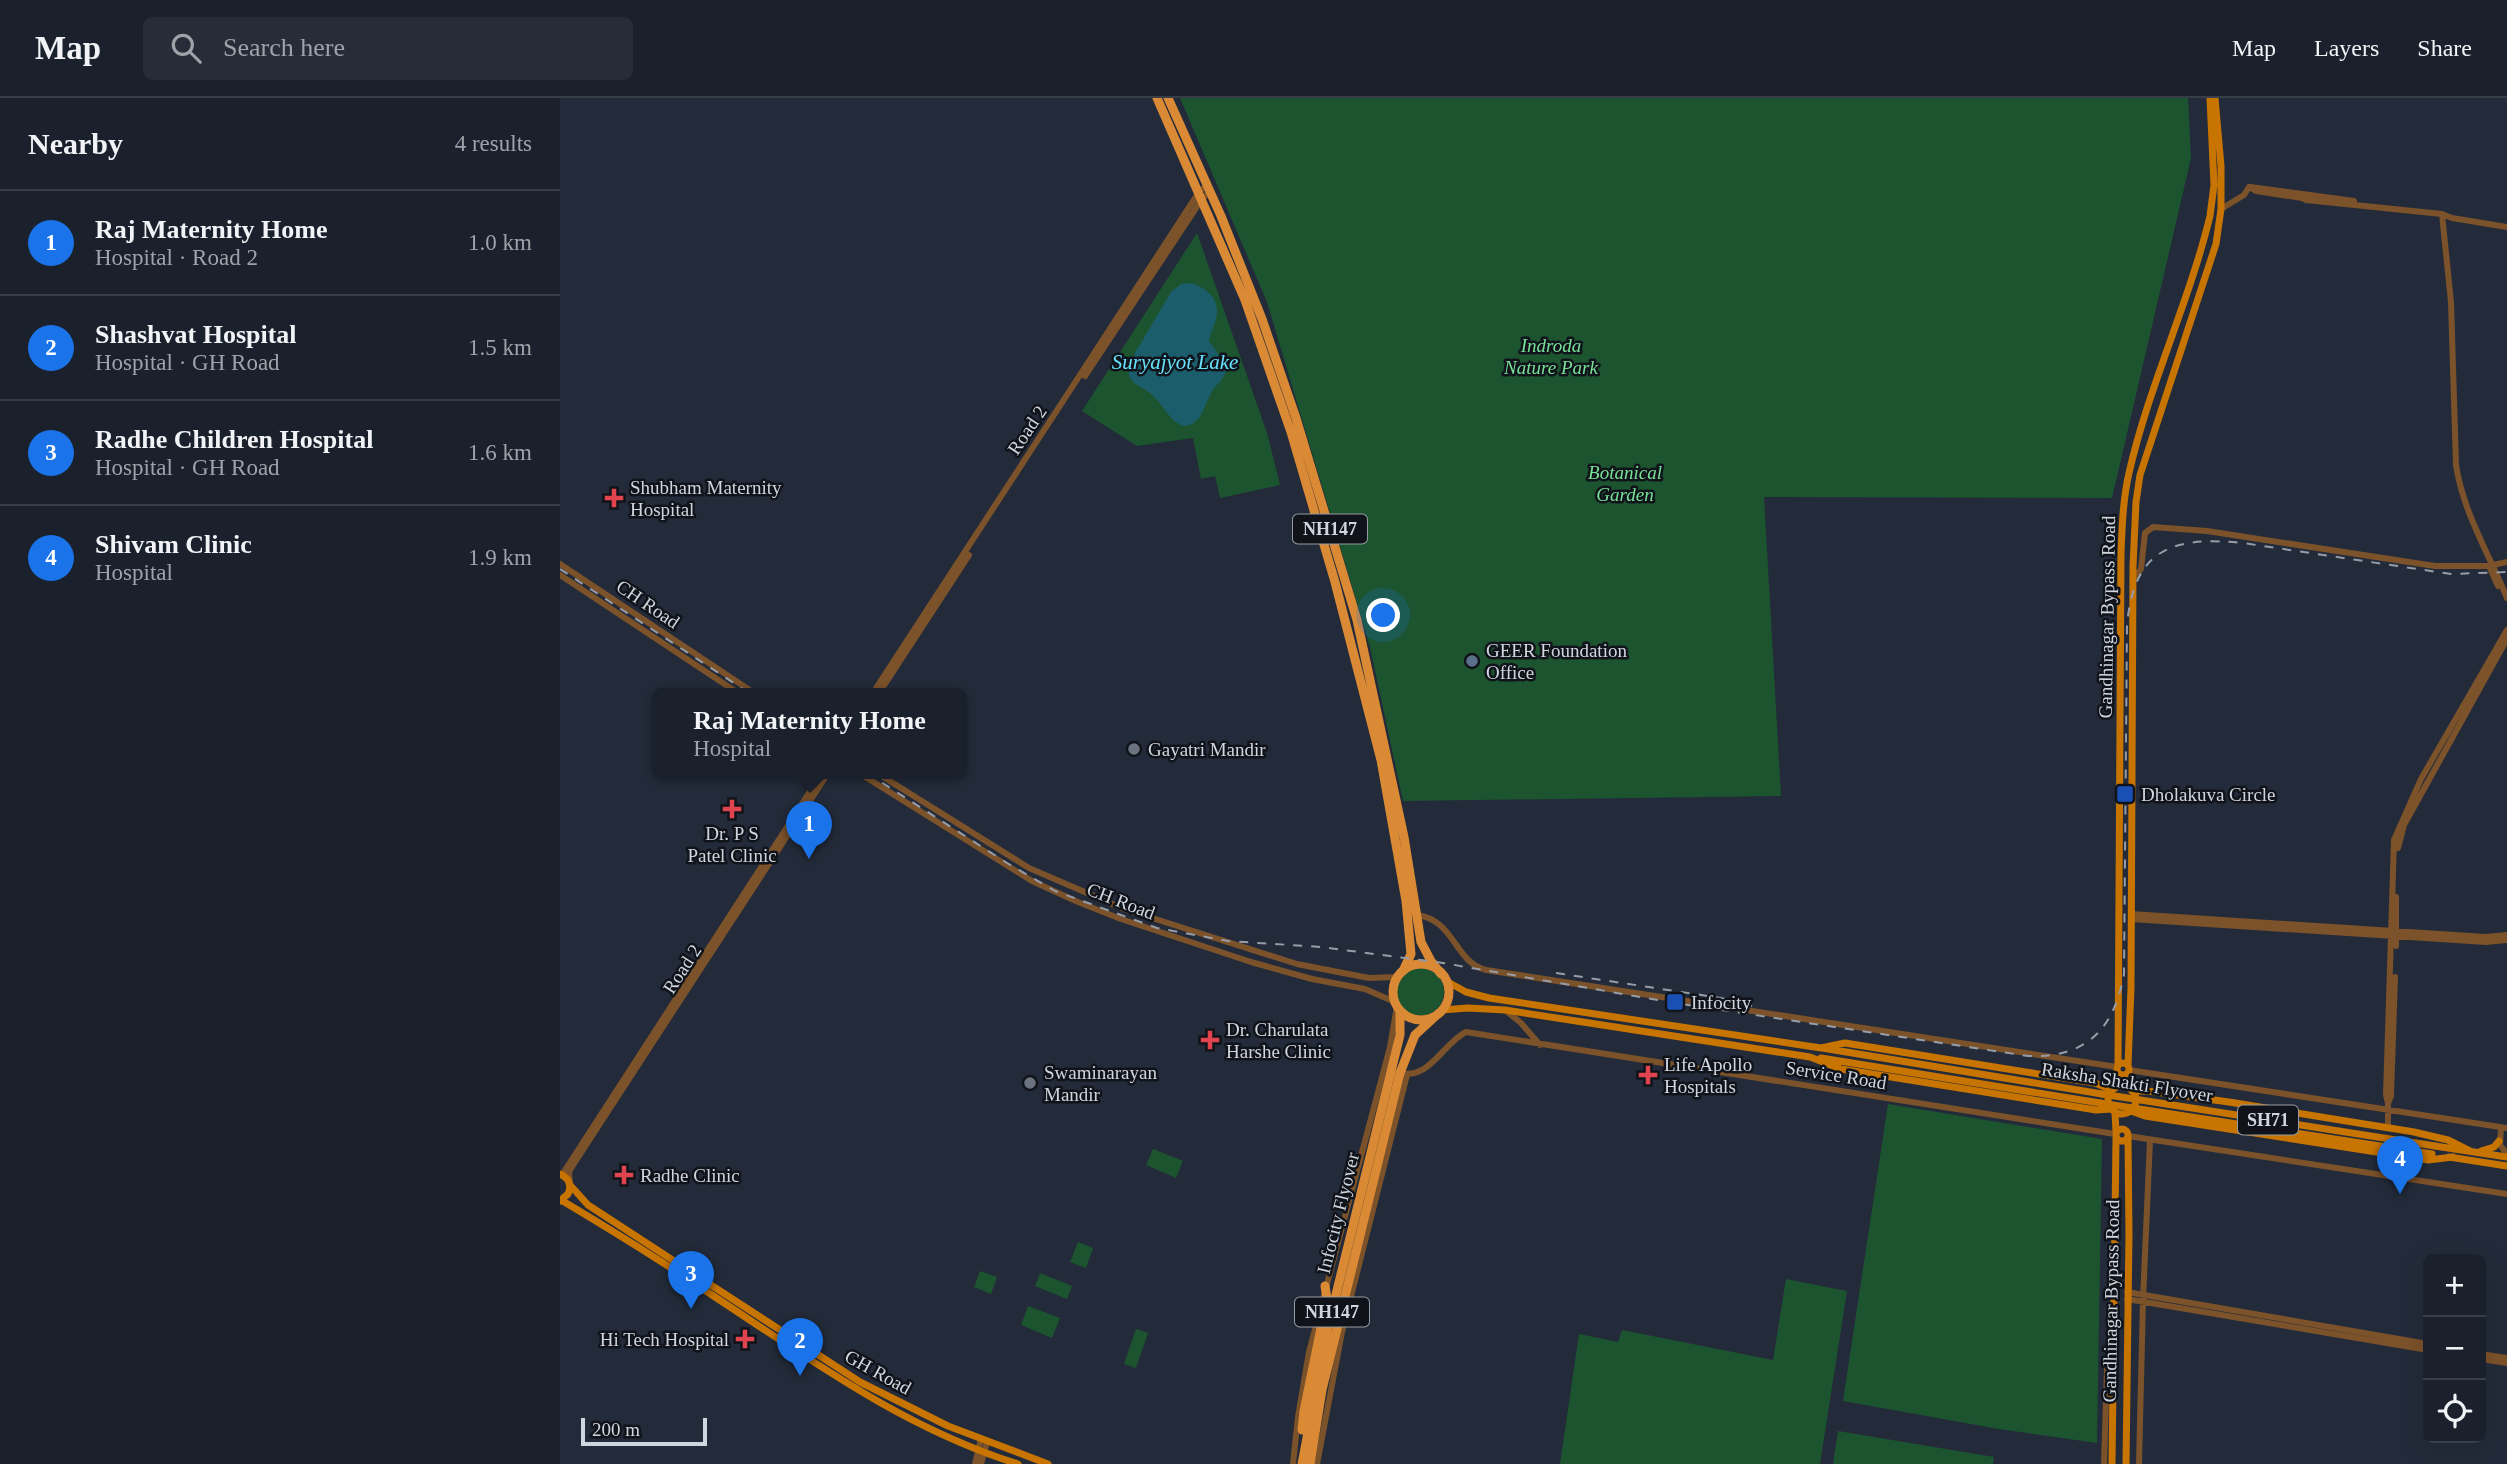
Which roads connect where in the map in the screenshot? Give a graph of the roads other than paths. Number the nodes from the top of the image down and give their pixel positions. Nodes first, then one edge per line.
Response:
1 (1157, 98) edge
2 (1168, 98) edge
3 (2213, 98) edge
4 (1204, 192) junction
5 (2221, 209) junction
6 (2442, 214) junction
7 (2507, 227) edge
8 (2507, 562) edge
9 (560, 564) edge
10 (2491, 566) junction
11 (560, 575) edge
12 (2133, 579) junction
13 (2507, 598) edge
14 (2507, 607) edge
15 (2507, 630) edge
16 (2507, 639) edge
17 (730, 688) edge
18 (746, 688) edge
19 (876, 688) edge
20 (882, 688) edge
21 (818, 779) edge
22 (824, 779) edge
23 (869, 779) edge
24 (887, 779) edge
25 (1417, 915) junction
26 (2131, 916) junction
27 (2394, 933) junction
28 (2507, 938) edge
29 (1400, 974) junction
30 (1444, 978) junction
31 (1397, 1006) junction
32 (1505, 1010) junction
33 (1441, 1011) junction
34 (1523, 1026) junction
35 (1515, 1041) junction
36 (1540, 1045) junction
37 (1821, 1048) junction
38 (1810, 1056) junction
39 (2117, 1068) junction
40 (2129, 1069) junction
41 (1404, 1074) junction
42 (2115, 1089) junction
43 (2131, 1090) junction
44 (2388, 1107) junction
45 (2113, 1110) junction
46 (2130, 1111) junction
47 (2388, 1127) junction
48 (2504, 1128) edge
49 (2116, 1135) junction
50 (2128, 1136) junction
51 (2150, 1140) junction
52 (2499, 1141) junction
53 (2433, 1150) junction
54 (2473, 1152) junction
55 (2507, 1156) edge
56 (2453, 1157) junction
57 (1373, 1162) junction
58 (2507, 1166) edge
59 (561, 1174) edge
60 (570, 1184) junction
61 (2507, 1194) edge
62 (561, 1201) edge
63 (1325, 1286) junction
64 (2127, 1296) junction
65 (2143, 1297) junction
66 (2114, 1324) junction
67 (2423, 1346) edge
68 (2486, 1357) edge
69 (2507, 1361) edge
70 (984, 1441) junction
71 (981, 1452) junction
72 (1302, 1463) edge
73 (975, 1464) edge
74 (981, 1464) edge
75 (1018, 1464) edge
76 (1048, 1464) edge
77 (1317, 1464) edge
78 (2104, 1464) edge
79 (2112, 1464) edge
80 (2126, 1464) edge
81 (2139, 1464) edge

1 - 4 highway, NH147
2 - 4 highway, NH147
3 - 5 main road, Gandhinagar Bypass Road
3 - 39 main road, Gandhinagar Bypass Road
4 - 19 street, Road 2
4 - 20 street, Road 2
4 - 25 highway, NH147
4 - 29 highway, NH147
5 - 6 street
5 - 12 main road, Gandhinagar Bypass Road
6 - 7 street
6 - 10 street
8 - 10 street
9 - 18 street, CH Road
10 - 12 street
10 - 13 street
10 - 14 street
11 - 17 street, CH Road
12 - 26 main road, Gandhinagar Bypass Road
15 - 27 street
16 - 27 street
21 - 59 street, Road 2
22 - 60 street, Road 2
23 - 31 street, CH Road
24 - 29 street, CH Road
25 - 30 highway, NH147
25 - 39 street
26 - 27 street
26 - 40 main road, Gandhinagar Bypass Road
27 - 28 street
27 - 44 street
29 - 30 highway
29 - 31 highway, NH147
30 - 33 highway
30 - 37 main road
31 - 33 highway
31 - 57 highway, Infocity Flyover / NH147
31 - 63 street
32 - 33 main road
32 - 34 street
32 - 38 main road
33 - 41 highway, NH147
34 - 35 street
34 - 36 street
35 - 36 street, Service Road
35 - 41 street, Service Road
36 - 49 street, Service Road
37 - 42 main road
37 - 53 main road, Raksha Shakti Flyover / SH71, bridge
38 - 45 main road
38 - 53 main road, Raksha Shakti Flyover / SH71, bridge
39 - 40 main road
39 - 42 main road, Gandhinagar Bypass Road
40 - 43 main road, Gandhinagar Bypass Road
40 - 44 street
41 - 57 highway, Infocity Flyover / NH147
41 - 77 street
42 - 43 main road
42 - 45 main road
43 - 46 main road
43 - 47 main road
44 - 47 street
44 - 48 street
45 - 46 main road
45 - 49 main road, Gandhinagar Bypass Road
46 - 50 main road, Gandhinagar Bypass Road
46 - 56 main road
47 - 54 main road
48 - 52 street
49 - 50 main road
49 - 66 main road, Gandhinagar Bypass Road
50 - 51 street
50 - 64 main road, Gandhinagar Bypass Road
51 - 61 street
51 - 65 street
52 - 54 main road
52 - 55 street
53 - 54 main road, Raksha Shakti Flyover / SH71
53 - 56 main road, Raksha Shakti Flyover / SH71
54 - 55 main road, SH71
56 - 58 main road, SH71
57 - 72 highway, Infocity Flyover / NH147
59 - 60 main road, GH Road
60 - 62 main road
60 - 70 main road, GH Road
62 - 71 main road, GH Road
63 - 72 highway
63 - 72 street
64 - 65 street
64 - 80 main road, Gandhinagar Bypass Road
65 - 67 street
65 - 81 street
66 - 78 street
66 - 79 main road, Gandhinagar Bypass Road
68 - 69 street
70 - 71 street
70 - 76 main road, GH Road
71 - 73 street
71 - 74 street
71 - 75 main road, GH Road

